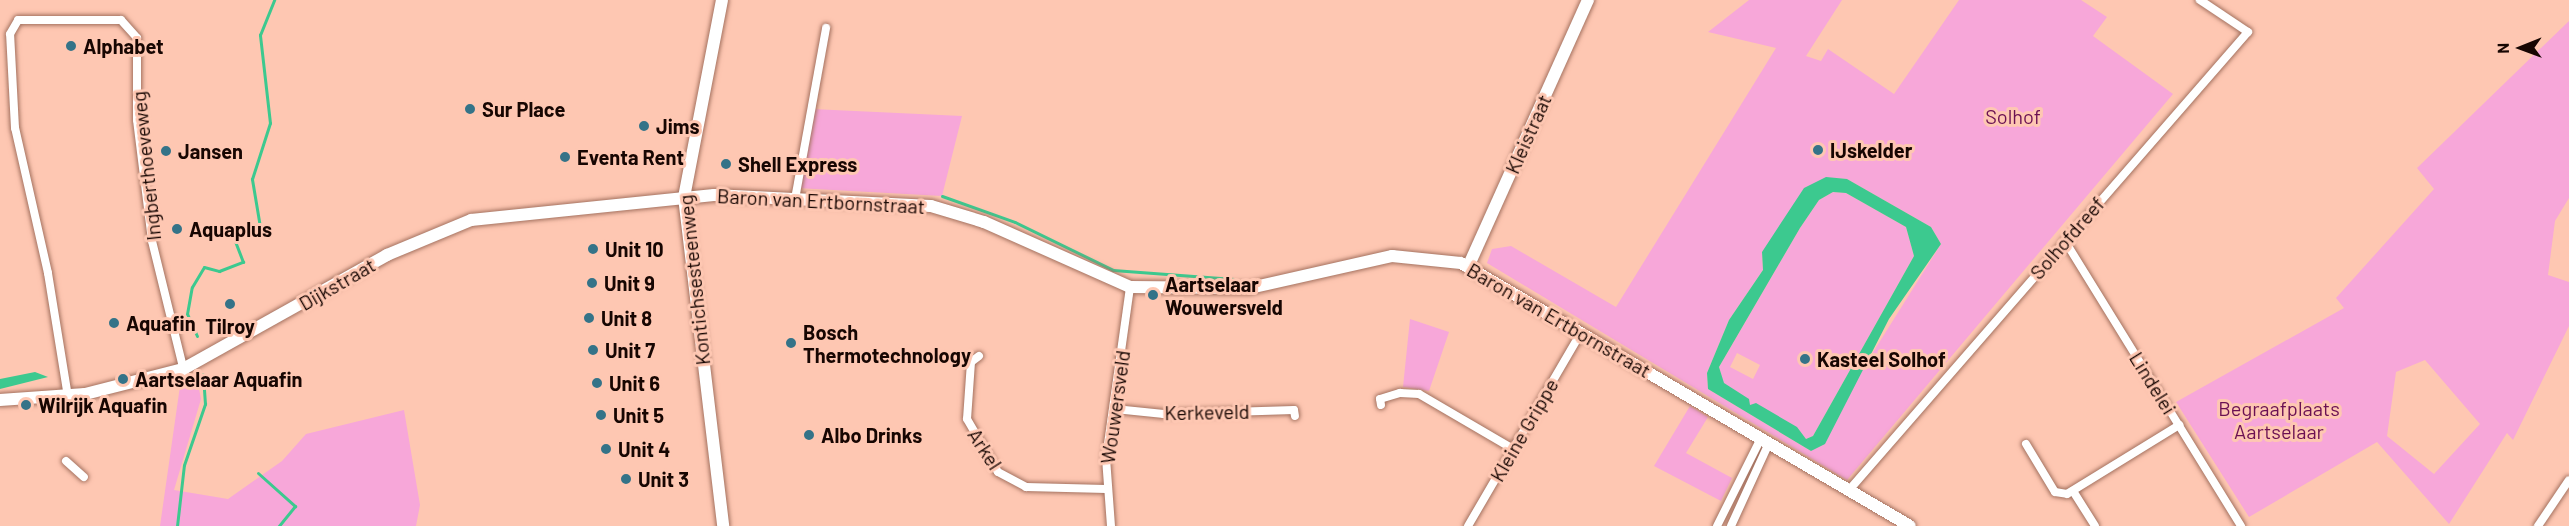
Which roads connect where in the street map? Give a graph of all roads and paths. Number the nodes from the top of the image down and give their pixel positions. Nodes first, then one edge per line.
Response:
1 (722, 0) edge
2 (1588, 0) edge
3 (2200, 0) edge
4 (826, 28) dead end
5 (684, 196) junction
6 (795, 199) junction
7 (2065, 241) junction
8 (1468, 267) junction
9 (1130, 287) junction
10 (1581, 333) junction
11 (980, 356) dead end
12 (184, 372) junction
13 (0, 400) edge
14 (69, 400) junction
15 (1381, 405) dead end
16 (1115, 409) junction
17 (1295, 416) dead end
18 (2179, 425) junction
19 (1765, 440) junction
20 (2026, 444) dead end
21 (1513, 449) junction
22 (66, 461) dead end
23 (84, 477) dead end
24 (2569, 480) edge
25 (1106, 489) junction
26 (1850, 489) junction
27 (2073, 491) junction
28 (723, 526) edge
29 (1111, 526) edge
30 (1467, 526) edge
31 (1717, 526) edge
32 (1731, 526) edge
33 (1910, 526) edge
34 (2096, 526) edge
35 (2241, 526) edge
36 (2538, 526) edge

1 - 5 street, Kontichsesteenweg
2 - 8 street, Kleistraat
3 - 7 street, Solhofdreef
4 - 6 street
5 - 6 street, Baron van Ertbornstraat
5 - 12 street, Dijkstraat
5 - 28 street, Kontichsesteenweg
6 - 9 street, Baron van Ertbornstraat
7 - 18 street, Lindelei
7 - 26 street, Solhofdreef
8 - 9 street, Baron van Ertbornstraat
8 - 10 street, Baron van Ertbornstraat
9 - 16 street, Wouwersveld
10 - 19 street, Baron van Ertbornstraat
10 - 21 street, Kleine Grippe
11 - 25 street, Arkel
12 - 14 street, Dijkstraat
12 - 14 street, Ingberthoeveweg
13 - 14 street, Dijkstraat
15 - 21 street
16 - 17 street, Kerkeveld
16 - 25 street, Wouwersveld
18 - 27 street
18 - 35 street, Lindelei
19 - 26 street, Baron van Ertbornstraat
19 - 31 street
19 - 32 street
20 - 27 street
21 - 30 street, Kleine Grippe
22 - 23 street
24 - 36 street
25 - 29 street, Wouwersveld
26 - 33 street, Baron van Ertbornstraat
27 - 34 street

